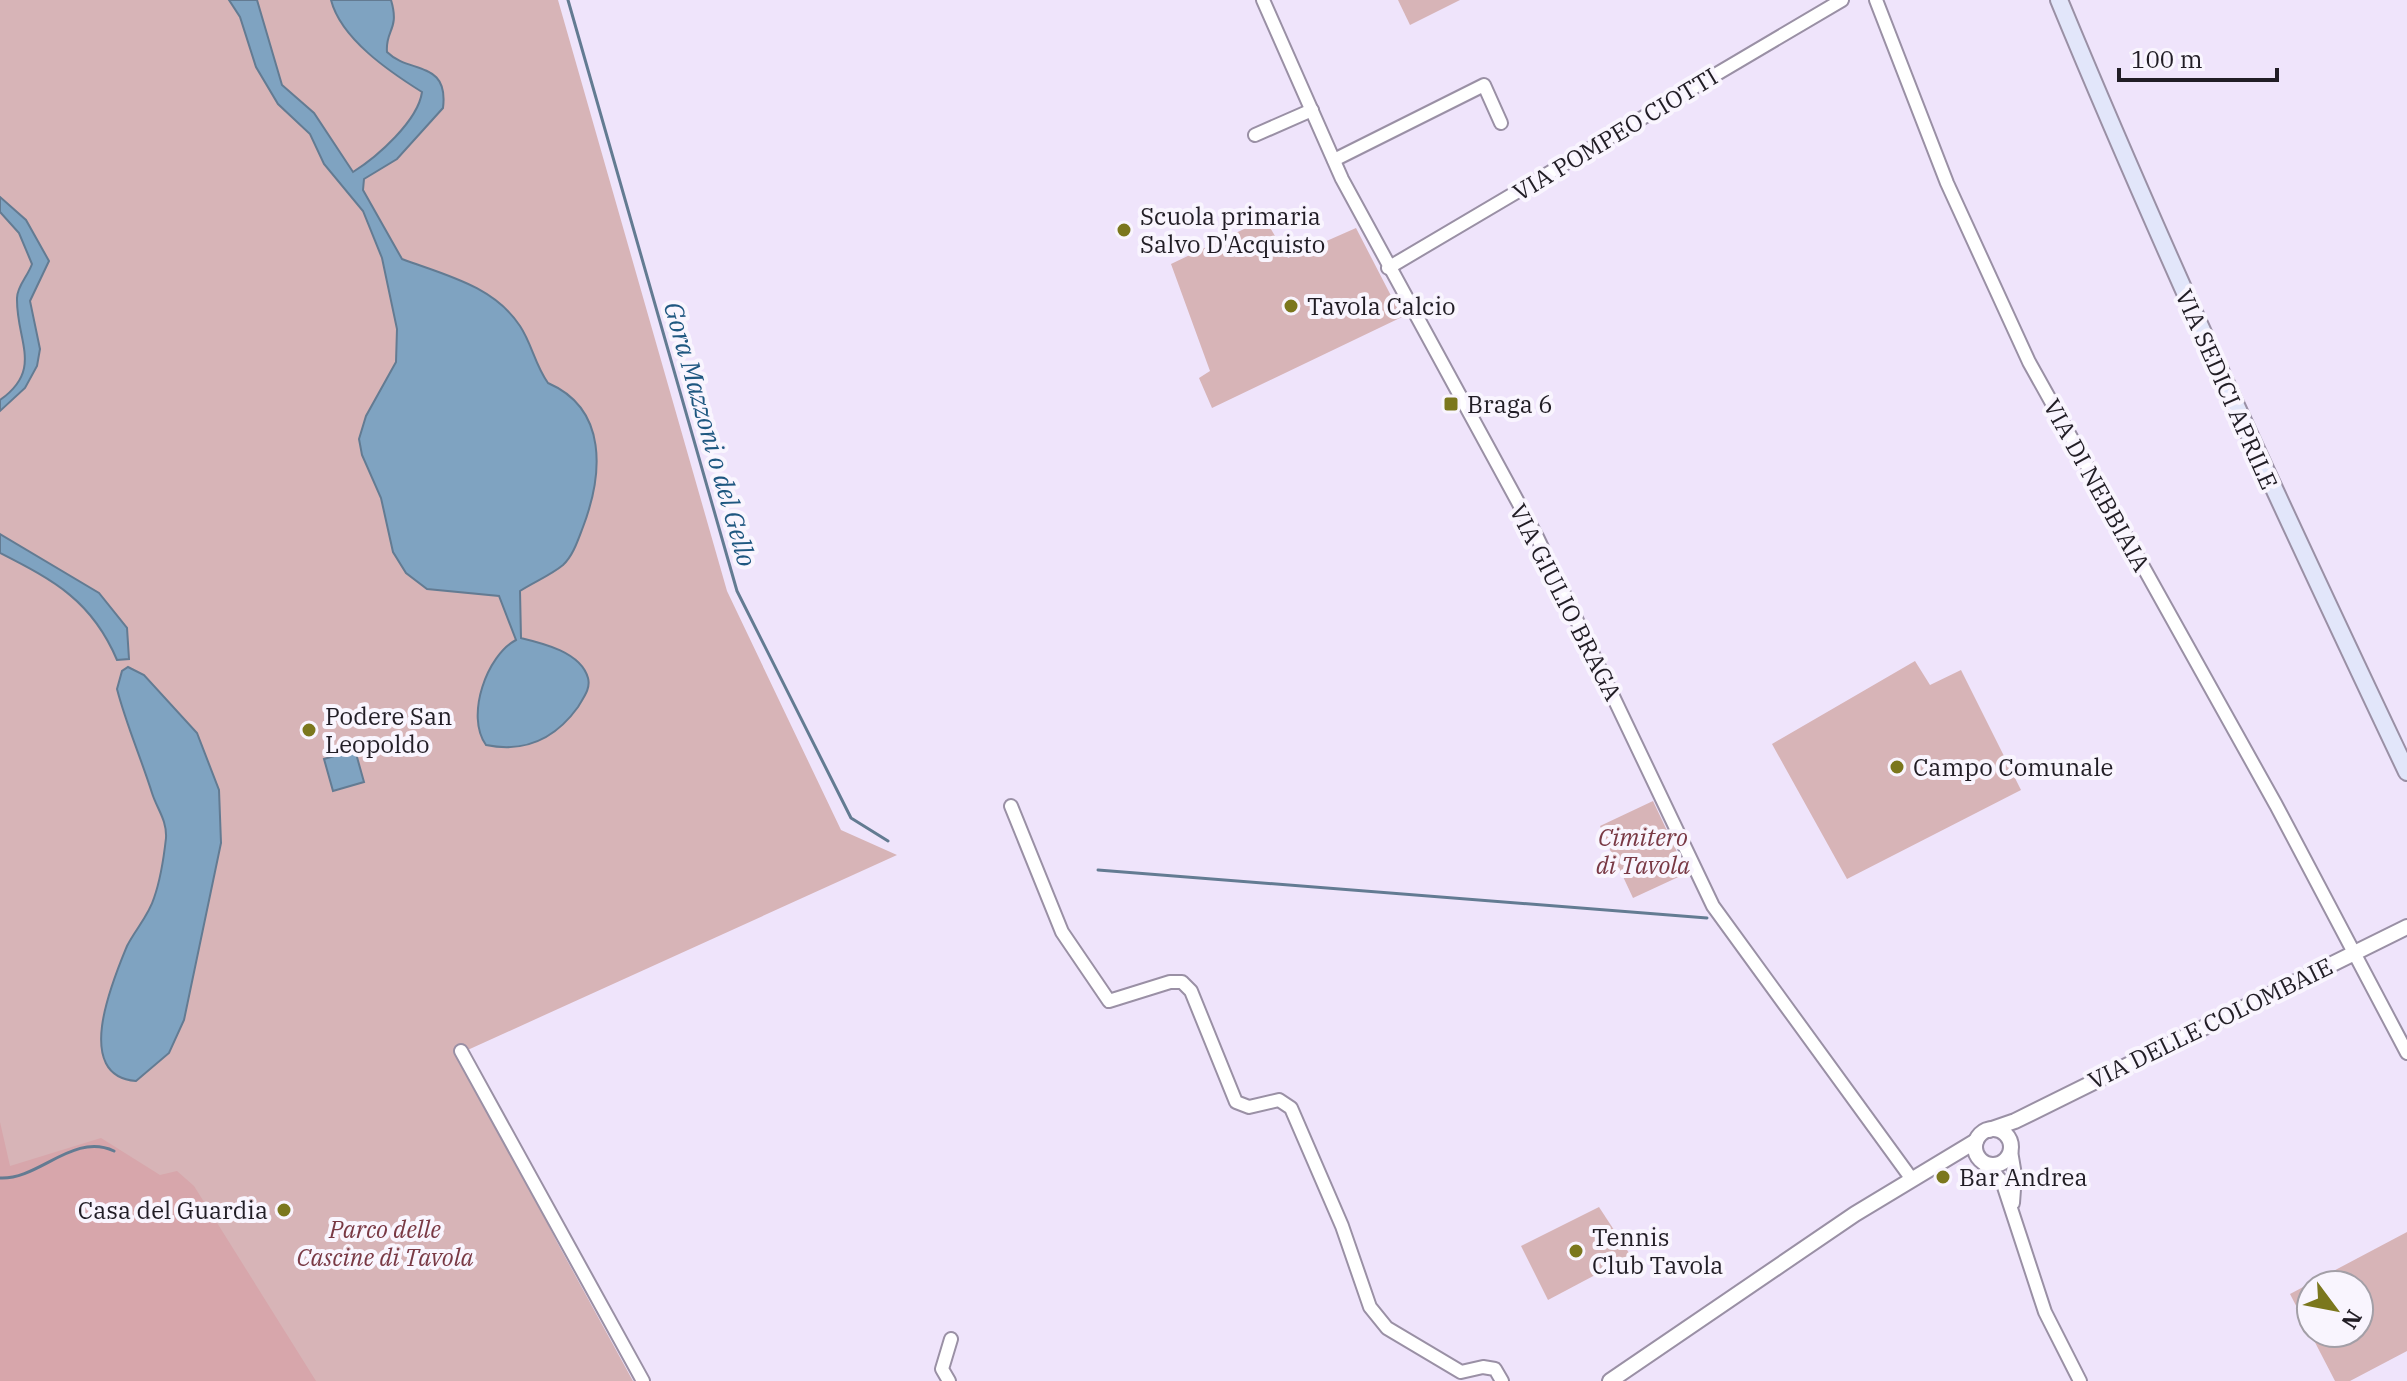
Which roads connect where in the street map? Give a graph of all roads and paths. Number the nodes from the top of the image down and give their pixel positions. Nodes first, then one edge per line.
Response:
1 (1263, 0) edge
2 (1842, 0) edge
3 (1876, 0) edge
4 (2059, 0) edge
5 (1312, 110) junction
6 (1501, 123) dead end
7 (1255, 135) dead end
8 (1334, 160) junction
9 (1388, 268) junction
10 (2407, 772) edge
11 (1011, 806) dead end
12 (2407, 927) edge
13 (2407, 937) edge
14 (2387, 939) junction
15 (2354, 953) junction
16 (461, 1051) dead end
17 (2407, 1053) edge
18 (2035, 1110) junction
19 (1989, 1130) junction
20 (1976, 1141) junction
21 (2011, 1148) junction
22 (1950, 1158) junction
23 (1980, 1160) junction
24 (1911, 1178) junction
25 (2013, 1207) junction
26 (951, 1339) dead end
27 (643, 1381) edge
28 (949, 1381) edge
29 (1502, 1381) edge
30 (1610, 1381) edge
31 (2080, 1381) edge

1 - 5 street, VIA GIULIO BRAGA
2 - 9 street, VIA POMPEO CIOTTI
3 - 15 street, VIA DI NEBBIAIA
4 - 10 main road, VIA SEDICI APRILE
5 - 7 street
5 - 8 street, VIA GIULIO BRAGA
6 - 8 street
8 - 9 street, VIA GIULIO BRAGA
9 - 24 street, VIA GIULIO BRAGA
11 - 29 street
12 - 14 street, VIA DELLE COLOMBAIE
13 - 14 street, VIA DELLE COLOMBAIE
14 - 15 street, VIA DELLE COLOMBAIE
15 - 17 street, VIA DI NEBBIAIA
15 - 18 street, VIA DELLE COLOMBAIE
16 - 27 street
18 - 19 street, VIA DELLE COLOMBAIE
18 - 21 street, VIA DELLE COLOMBAIE
19 - 20 street
19 - 21 street
20 - 22 street
20 - 23 street
21 - 23 street
21 - 25 street
22 - 23 street
22 - 24 street
23 - 25 street
24 - 30 street
25 - 31 street
26 - 28 street

